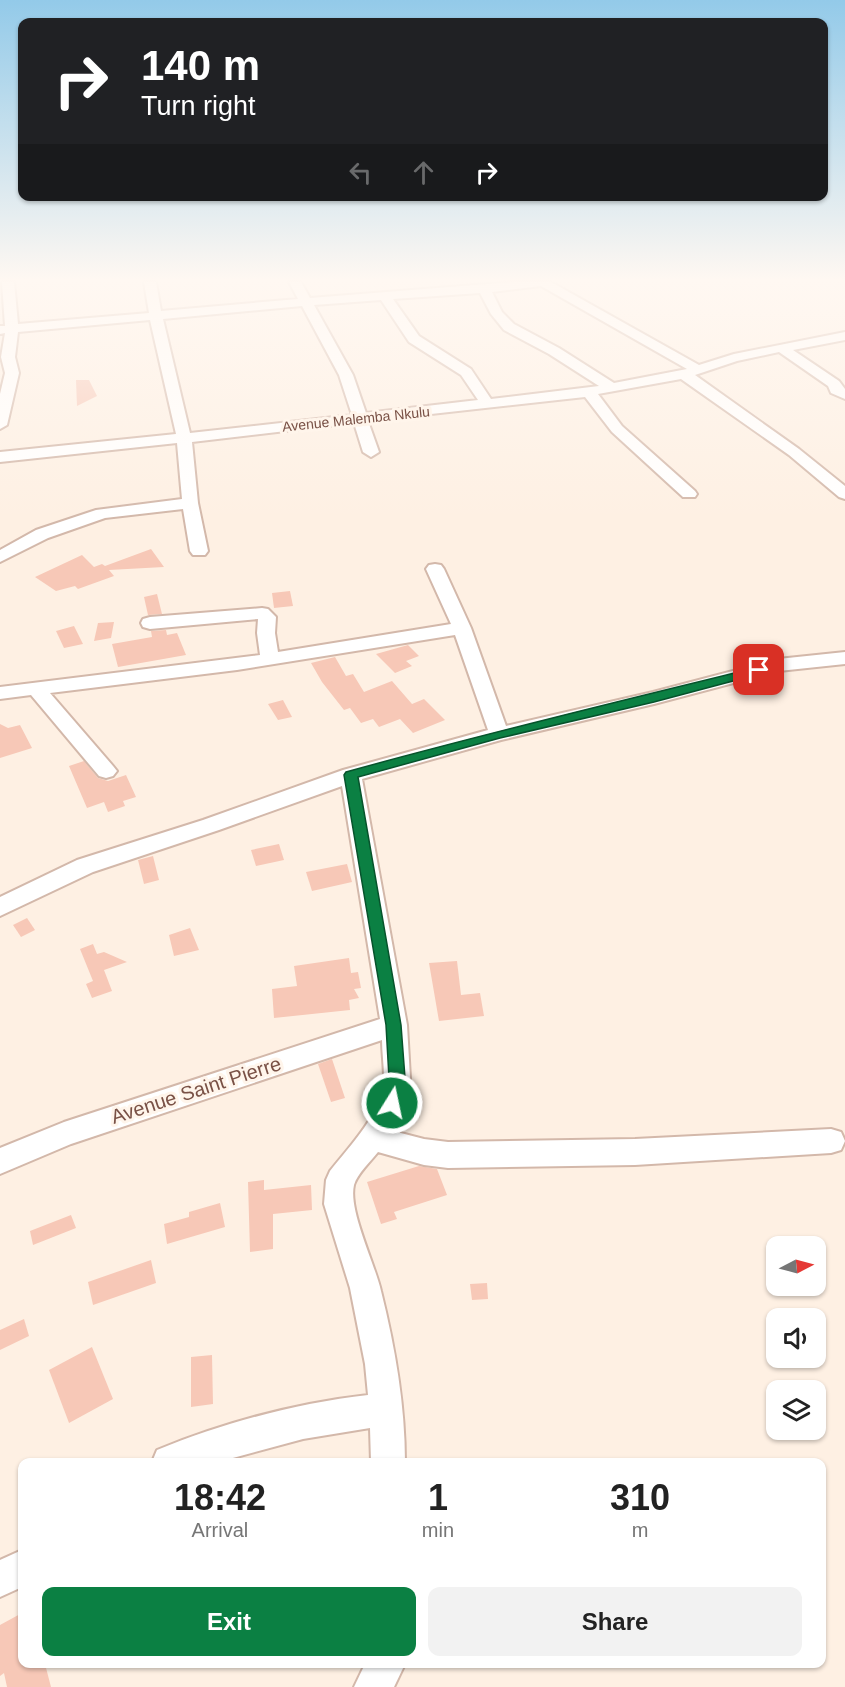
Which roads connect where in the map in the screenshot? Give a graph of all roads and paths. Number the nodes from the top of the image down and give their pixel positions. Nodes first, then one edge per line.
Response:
1 (9, 361) edge
2 (165, 361) edge
3 (339, 361) edge
4 (448, 361) edge
5 (569, 361) edge
6 (673, 361) edge
7 (731, 361) edge
8 (802, 361) edge
9 (690, 371) junction
10 (839, 383) edge
11 (614, 389) junction
12 (589, 392) junction
13 (845, 395) edge
14 (487, 404) junction
15 (360, 419) junction
16 (0, 425) edge
17 (184, 438) junction
18 (371, 452) dead end
19 (0, 457) edge
20 (689, 494) dead end
21 (845, 494) edge
22 (190, 503) junction
23 (199, 551) dead end
24 (0, 557) edge
25 (435, 569) dead end
26 (150, 623) dead end
27 (462, 628) junction
28 (845, 658) edge
29 (270, 659) junction
30 (34, 687) junction
31 (0, 693) edge
32 (499, 734) junction
33 (106, 771) dead end
34 (351, 775) junction
35 (0, 907) edge
36 (394, 1025) junction
37 (374, 1138) junction
38 (831, 1141) dead end
39 (0, 1161) edge
40 (386, 1410) junction
41 (181, 1458) edge
42 (388, 1458) edge
43 (18, 1570) edge
44 (0, 1579) edge
45 (385, 1668) edge
46 (388, 1668) edge
47 (373, 1687) edge
48 (390, 1687) edge

1 - 16 street
2 - 17 street
3 - 15 street
4 - 14 street
5 - 11 street
6 - 9 street
7 - 9 street, Avenue Malemba Nkulu
8 - 10 street
9 - 11 street, Avenue Malemba Nkulu
9 - 21 street
10 - 13 street
11 - 12 street, Avenue Malemba Nkulu
12 - 14 street, Avenue Malemba Nkulu
12 - 20 street
14 - 15 street, Avenue Malemba Nkulu
15 - 17 street, Avenue Malemba Nkulu
15 - 18 street
17 - 19 street, Avenue Malemba Nkulu
17 - 22 street
22 - 23 street
22 - 24 street
25 - 27 street
26 - 29 street
27 - 29 street
27 - 32 street
28 - 32 street
29 - 30 street
30 - 31 street
30 - 33 street
32 - 34 street
34 - 35 street
34 - 36 street
36 - 37 street
36 - 39 street, Avenue Saint Pierre
37 - 38 street
37 - 40 street
40 - 41 street
40 - 42 street
43 - 44 street
45 - 47 street
46 - 48 street

